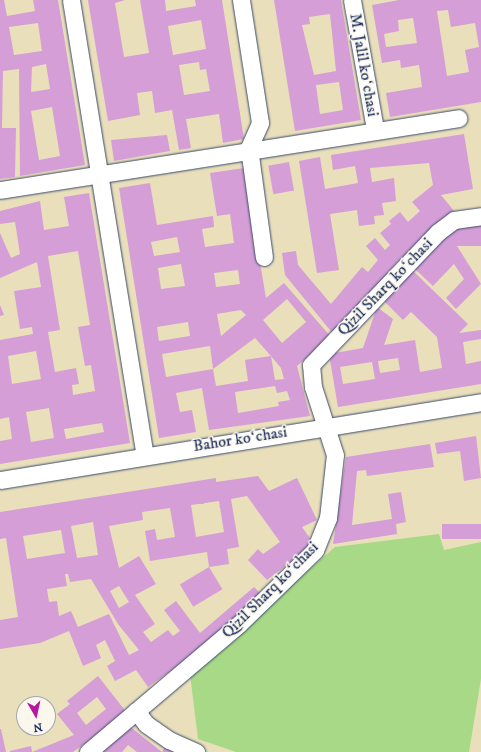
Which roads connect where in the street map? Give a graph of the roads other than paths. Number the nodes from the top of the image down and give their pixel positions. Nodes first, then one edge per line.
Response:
1 (71, 0) edge
2 (241, 0) edge
3 (352, 0) edge
4 (458, 118) dead end
5 (375, 129) junction
6 (249, 148) junction
7 (98, 172) junction
8 (0, 190) edge
9 (481, 216) edge
10 (264, 257) dead end
11 (481, 402) edge
12 (325, 425) junction
13 (145, 454) junction
14 (0, 480) edge
15 (136, 711) junction
16 (88, 752) edge
17 (196, 752) edge

1 - 7 street
2 - 6 street
3 - 5 street, M. Jalil koʻchasi
4 - 5 street
5 - 6 street
6 - 7 street
6 - 10 street
7 - 8 street
7 - 13 street
9 - 12 street, Qizil Sharq koʻchasi
11 - 12 street, Bahor koʻchasi
12 - 13 street, Bahor koʻchasi
12 - 15 street, Qizil Sharq koʻchasi
13 - 14 street, Bahor koʻchasi
15 - 16 street, Qizil Sharq koʻchasi
15 - 17 street

